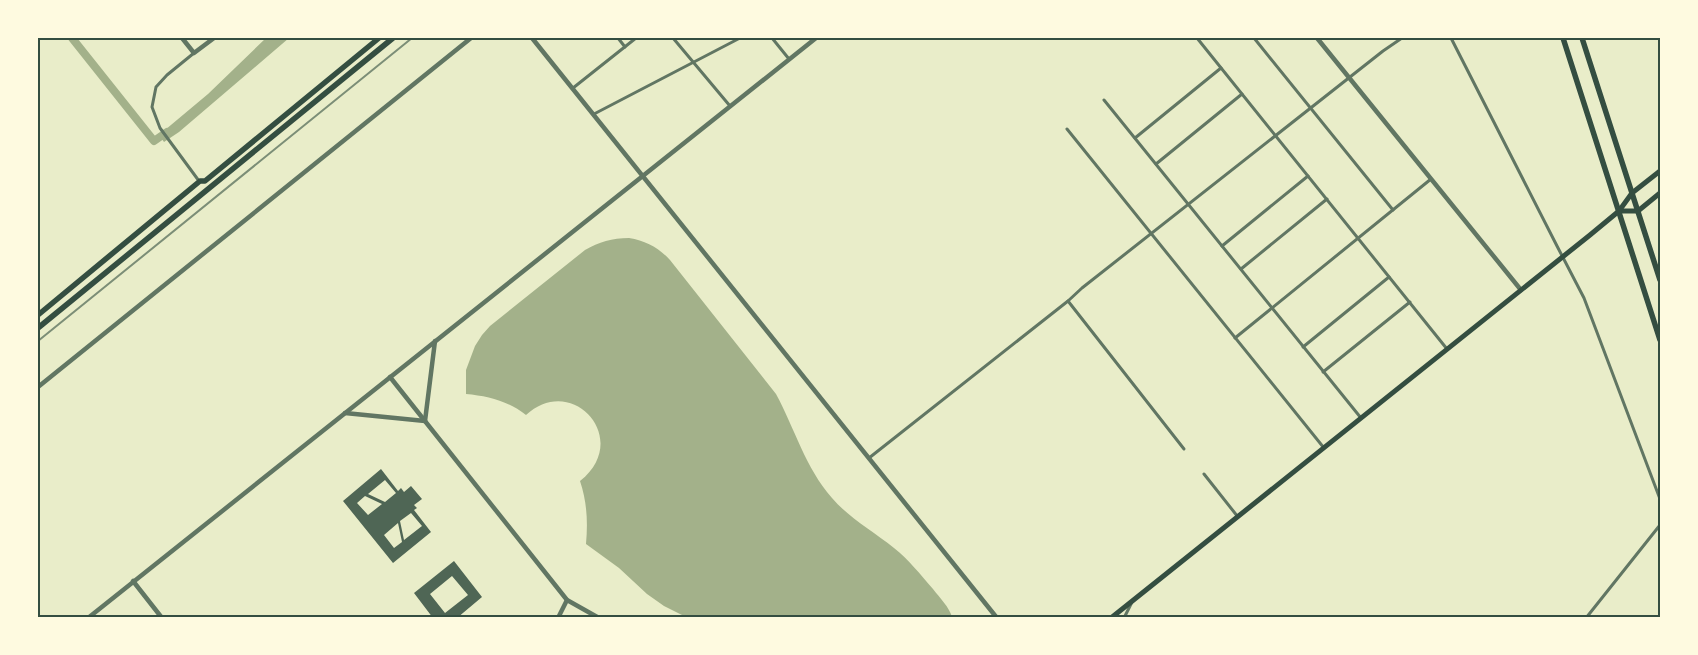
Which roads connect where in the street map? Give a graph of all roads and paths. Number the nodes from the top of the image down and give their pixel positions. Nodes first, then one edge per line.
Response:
1 (182, 38) edge
2 (214, 38) edge
3 (379, 38) edge
4 (393, 38) edge
5 (471, 38) edge
6 (532, 38) edge
7 (618, 38) edge
8 (636, 38) edge
9 (672, 38) edge
10 (740, 38) edge
11 (772, 38) edge
12 (816, 38) edge
13 (1197, 38) edge
14 (1254, 38) edge
15 (1317, 38) edge
16 (1402, 38) edge
17 (1451, 38) edge
18 (1563, 38) edge
19 (1582, 38) edge
20 (625, 46) junction
21 (194, 53) junction
22 (789, 59) junction
23 (693, 62) junction
24 (1221, 68) junction
25 (1349, 77) junction
26 (573, 88) junction
27 (1242, 94) junction
28 (1104, 100) dead end
29 (730, 106) junction
30 (1310, 108) junction
31 (594, 114) junction
32 (1068, 129) dead end
33 (1276, 135) junction
34 (1135, 138) junction
35 (1156, 164) junction
36 (1660, 171) edge
37 (643, 176) junction
38 (1308, 176) junction
39 (1431, 179) junction
40 (200, 181) junction
41 (1632, 193) junction
42 (1660, 193) edge
43 (1327, 199) junction
44 (1188, 204) junction
45 (1393, 210) junction
46 (1619, 211) junction
47 (1638, 211) junction
48 (1151, 233) junction
49 (1358, 238) junction
50 (1222, 246) junction
51 (1563, 257) junction
52 (1241, 269) junction
53 (1389, 277) junction
54 (1660, 280) edge
55 (1521, 290) junction
56 (1068, 301) junction
57 (1410, 302) junction
58 (1272, 308) junction
59 (38, 315) edge
60 (38, 328) edge
61 (1235, 338) junction
62 (1660, 340) edge
63 (435, 341) junction
64 (1303, 347) junction
65 (1447, 349) junction
66 (1323, 372) junction
67 (390, 377) junction
68 (38, 387) edge
69 (345, 413) junction
70 (1361, 418) junction
71 (425, 421) junction
72 (1324, 448) junction
73 (1184, 449) dead end
74 (869, 458) junction
75 (1204, 474) dead end
76 (1660, 499) edge
77 (1238, 516) junction
78 (1660, 524) edge
79 (133, 581) junction
80 (567, 600) junction
81 (1133, 600) junction
82 (88, 618) edge
83 (162, 618) edge
84 (558, 618) edge
85 (599, 618) edge
86 (997, 618) edge
87 (1111, 618) edge
88 (1124, 618) edge
89 (1586, 618) edge

1 - 21 street
2 - 21 street
3 - 40 main road
4 - 60 main road
5 - 68 street
6 - 26 street
7 - 20 street
8 - 20 street
9 - 23 street
10 - 23 street
11 - 22 street
12 - 22 street
13 - 24 street
14 - 30 street
15 - 25 street
16 - 25 street
17 - 51 street
18 - 46 main road
19 - 41 main road
20 - 26 street
21 - 40 street
22 - 29 street
23 - 29 street
23 - 31 street
24 - 27 street
24 - 34 street
25 - 30 street
25 - 39 street
26 - 31 street
27 - 33 street
27 - 35 street
28 - 34 street
29 - 37 street
30 - 33 street
30 - 45 street
31 - 37 street
32 - 48 street
33 - 38 street
33 - 44 street
34 - 35 street
35 - 44 street
36 - 41 main road
37 - 63 street
37 - 74 street
38 - 43 street
38 - 50 street
39 - 45 street
39 - 55 street
40 - 59 main road
41 - 46 main road
41 - 47 main road
42 - 47 main road
43 - 49 street
43 - 52 street
44 - 48 street
44 - 50 street
45 - 49 street
46 - 47 main road
46 - 51 main road
46 - 62 main road
47 - 54 main road
48 - 56 street
48 - 61 street
49 - 53 street
49 - 58 street
50 - 52 street
51 - 55 main road
51 - 76 street
52 - 58 street
53 - 57 street
53 - 64 street
55 - 65 main road
56 - 73 street
56 - 74 street
57 - 65 street
57 - 66 street
58 - 61 street
58 - 64 street
61 - 72 street
63 - 67 street
63 - 71 street
64 - 66 street
65 - 70 main road
66 - 70 street
67 - 69 street
67 - 71 street
69 - 71 street
69 - 79 street
70 - 72 main road
71 - 80 street
72 - 77 main road
74 - 86 street
75 - 77 street
77 - 81 main road
78 - 89 street
79 - 82 street
79 - 83 street
80 - 84 street
80 - 85 street
81 - 87 main road
81 - 88 street

